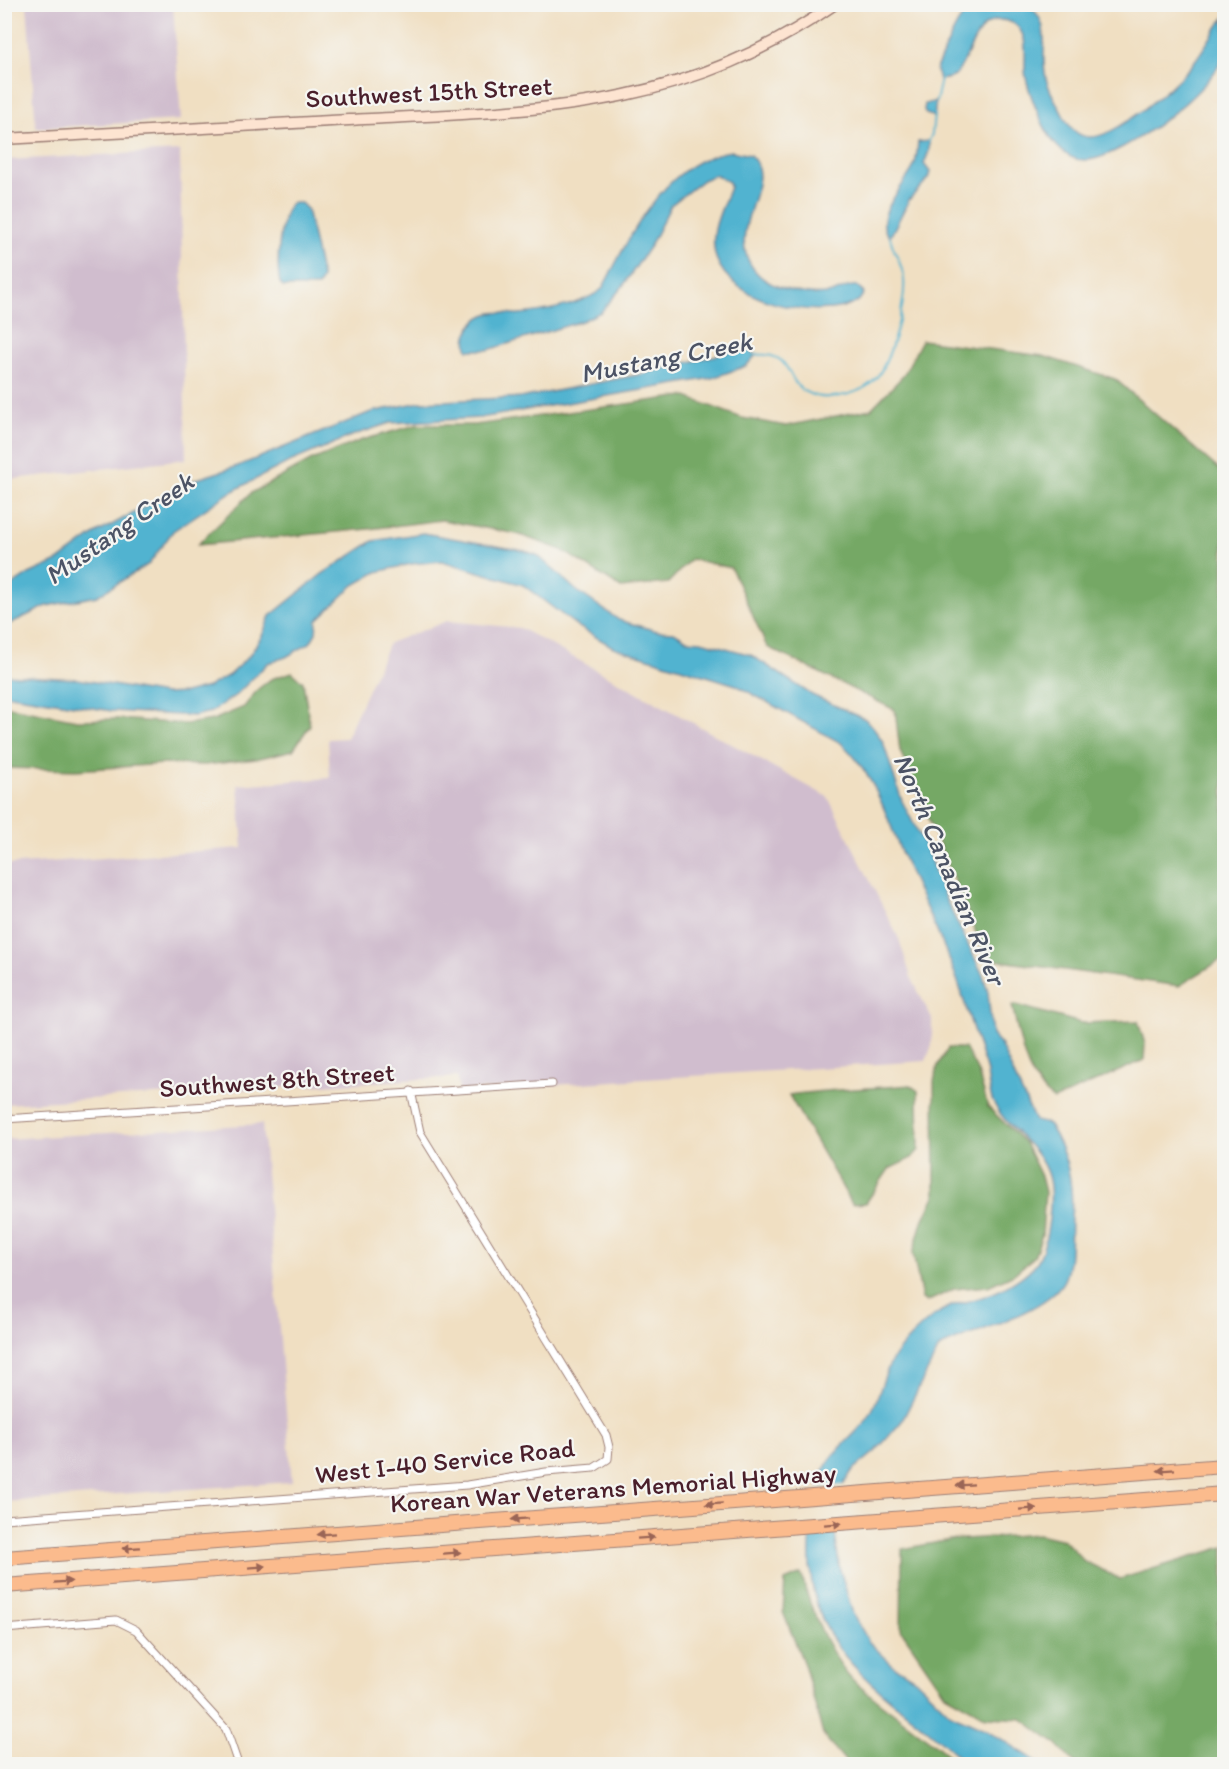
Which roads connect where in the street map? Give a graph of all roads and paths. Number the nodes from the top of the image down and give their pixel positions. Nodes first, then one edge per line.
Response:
1 (836, 4) edge
2 (4, 139) edge
3 (552, 1084) dead end
4 (411, 1091) junction
5 (4, 1119) edge
6 (1224, 1466) edge
7 (1224, 1494) edge
8 (4, 1519) edge
9 (4, 1558) edge
10 (4, 1586) edge
11 (4, 1629) edge
12 (238, 1764) edge

1 - 2 main road, Southwest 15th Street
3 - 4 street, Southwest 8th Street
4 - 5 street, Southwest 8th Street
4 - 8 street, West I-40 Service Road
6 -> 9 highway, Korean War Veterans Memorial Highway
10 -> 7 highway, Korean War Veterans Memorial Highway
11 - 12 street

